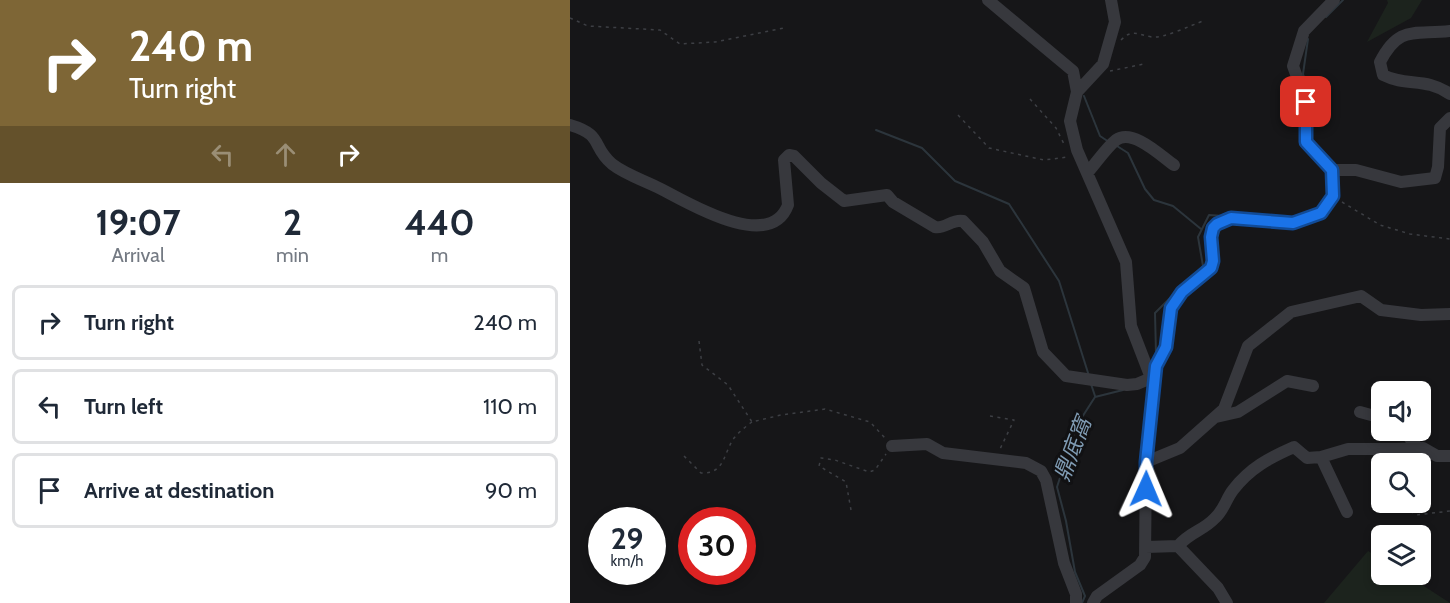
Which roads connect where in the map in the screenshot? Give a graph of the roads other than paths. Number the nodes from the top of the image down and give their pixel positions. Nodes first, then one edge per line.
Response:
1 (988, 0) edge
2 (1112, 0) edge
3 (1334, 0) edge
4 (1450, 31) edge
5 (1077, 92) junction
6 (1450, 94) edge
7 (1450, 118) edge
8 (570, 125) edge
9 (1174, 165) dead end
10 (1332, 170) junction
11 (1088, 172) junction
12 (1450, 314) edge
13 (1153, 383) junction
14 (1313, 386) dead end
15 (1360, 412) dead end
16 (1371, 415) edge
17 (1216, 417) junction
18 (1412, 441) edge
19 (892, 446) road end
20 (1418, 448) junction
21 (1450, 456) edge
22 (1321, 457) junction
23 (1146, 466) junction
24 (1347, 512) dead end
25 (1178, 546) junction
26 (1146, 547) junction
27 (1076, 603) edge
28 (1093, 603) edge
29 (1227, 603) edge

1 - 5 street
2 - 5 street
3 - 10 street
4 - 6 street
5 - 11 street
7 - 10 street
8 - 13 street
9 - 11 street
10 - 13 street
11 - 13 street
12 - 17 street
13 - 23 street
14 - 17 street
15 - 16 street
17 - 23 street
18 - 20 street
19 - 27 street
20 - 21 street
20 - 22 street
22 - 24 street
22 - 25 street
23 - 26 street
25 - 26 street
25 - 29 street
26 - 28 street

